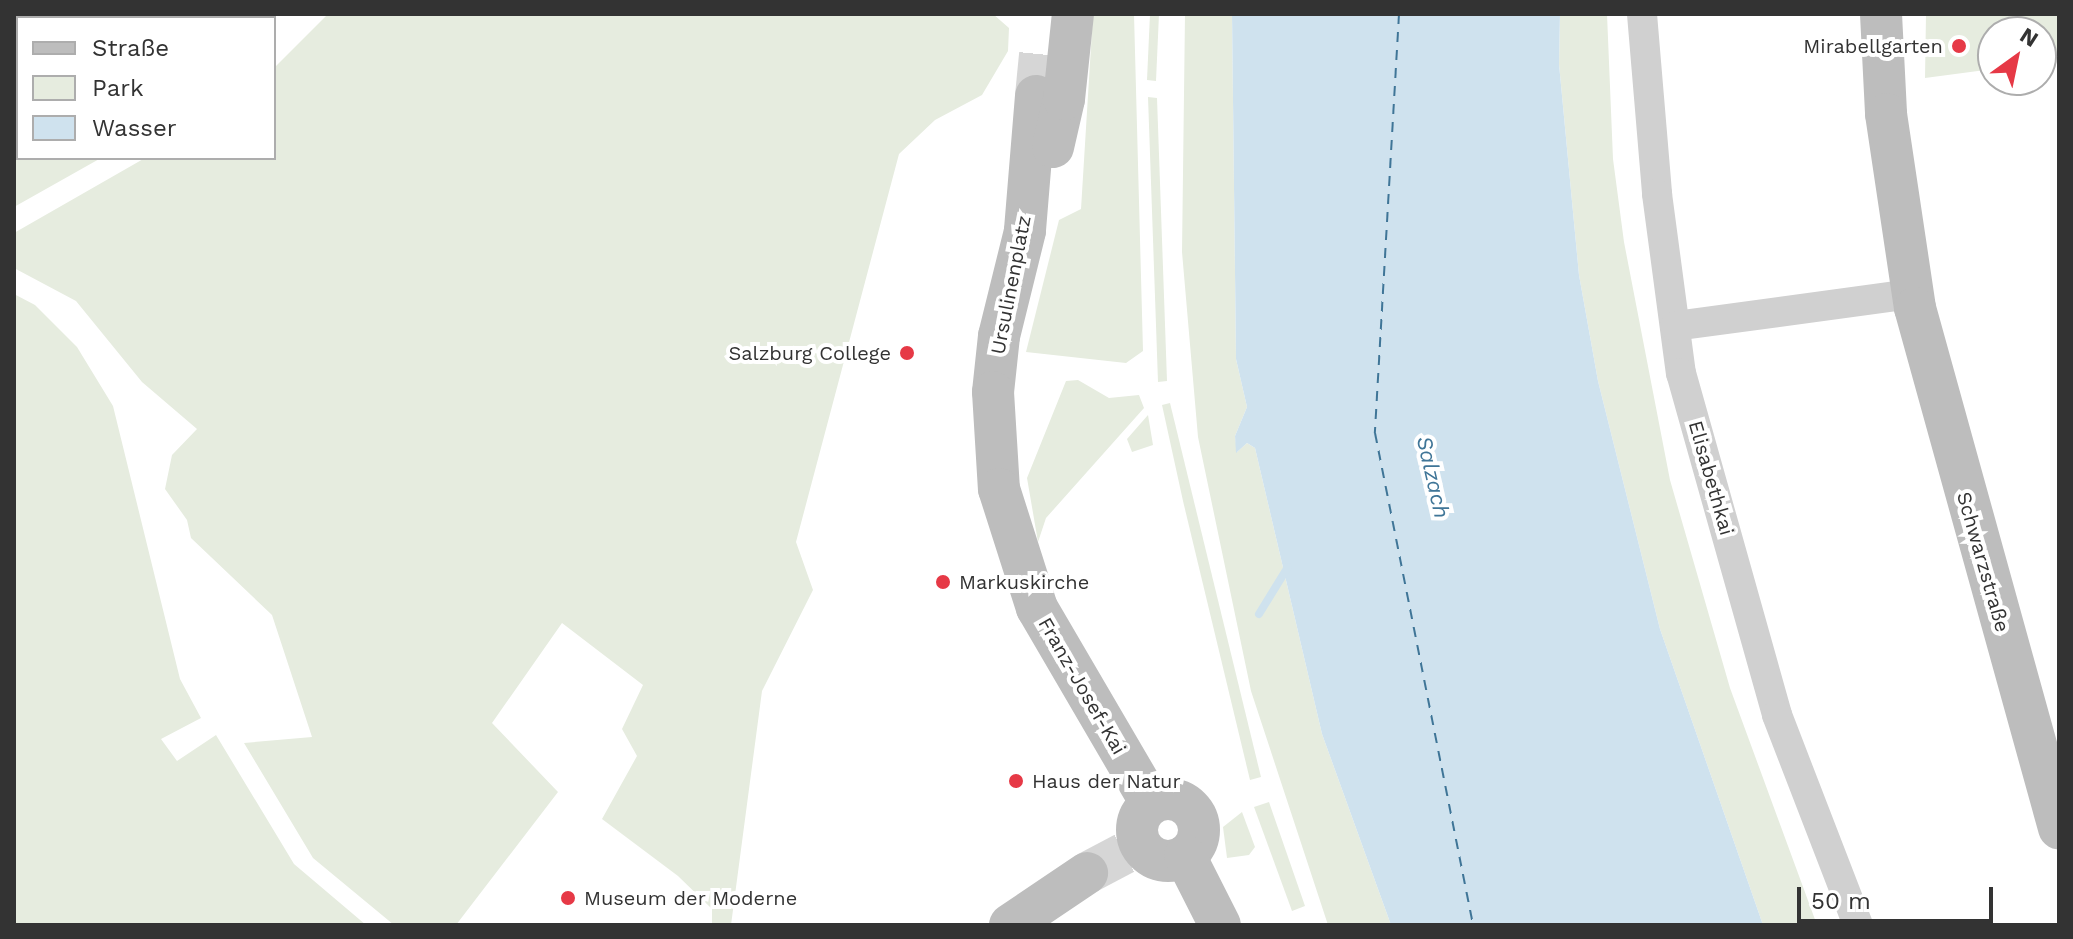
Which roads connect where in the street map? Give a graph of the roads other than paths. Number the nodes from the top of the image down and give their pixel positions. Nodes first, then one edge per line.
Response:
1 (1642, 14) edge
2 (1881, 14) edge
3 (1053, 21) edge
4 (1036, 96) tunnel mouth
5 (1025, 231) junction
6 (1912, 294) junction
7 (1675, 326) junction
8 (1006, 520) joint
9 (2059, 828) edge
10 (1087, 873) tunnel mouth
11 (1010, 925) edge
12 (1220, 925) edge
13 (1858, 925) edge

1 - 7 street, Elisabethkai
2 - 6 street, Schwarzstraße
3 - 5 street
4 - 5 street, Ursulinenplatz
5 - 8 street, Ursulinenplatz
6 - 7 street
6 - 9 street, Schwarzstraße
7 - 13 street, Elisabethkai
8 - 12 street, Franz-Josef-Kai
10 - 11 street

